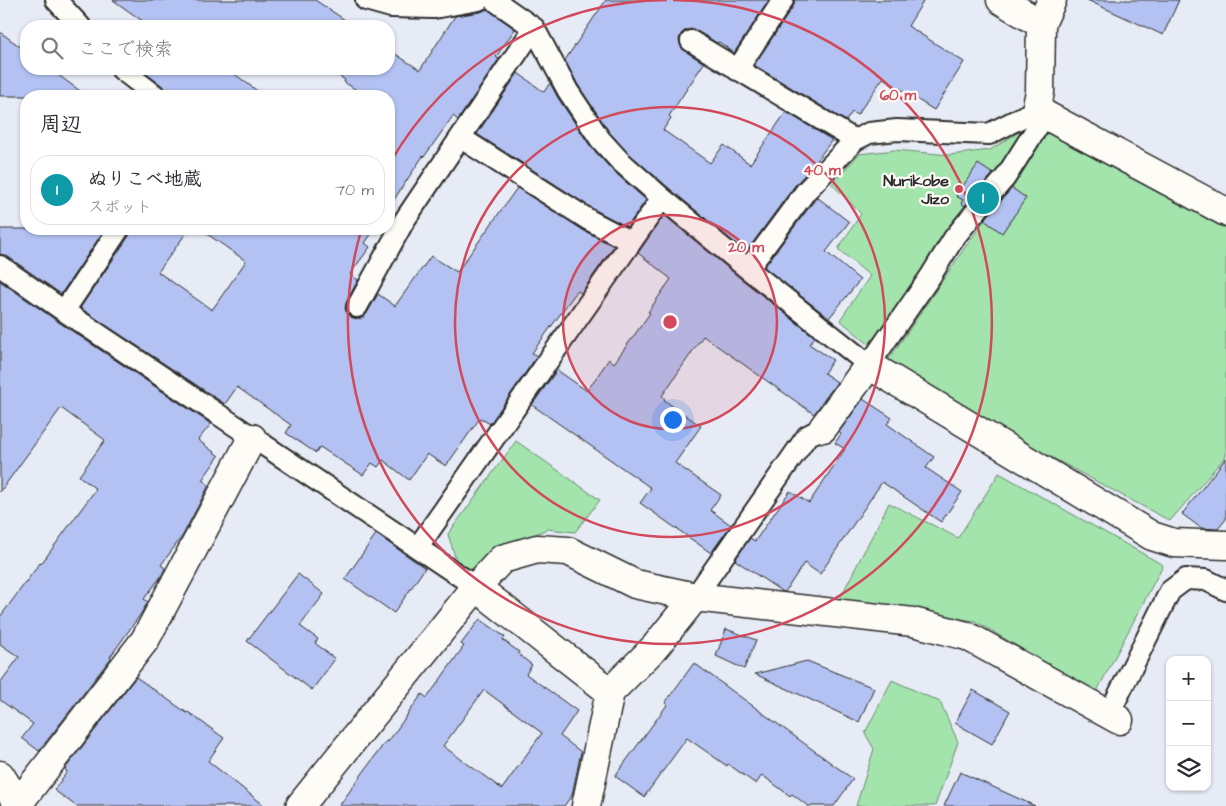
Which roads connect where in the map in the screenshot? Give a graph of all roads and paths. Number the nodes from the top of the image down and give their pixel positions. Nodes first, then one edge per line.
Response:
1 (56, 0) edge
2 (366, 0) edge
3 (479, 0) edge
4 (494, 0) edge
5 (783, 0) edge
6 (1001, 0) edge
7 (1046, 12) edge
8 (74, 20) edge
9 (534, 28) junction
10 (691, 41) dead end
11 (737, 70) junction
12 (129, 75) edge
13 (148, 90) edge
14 (1040, 112) junction
15 (461, 138) junction
16 (855, 140) junction
17 (662, 198) junction
18 (1226, 212) edge
19 (115, 235) edge
20 (631, 242) junction
21 (0, 266) edge
22 (748, 269) junction
23 (357, 307) dead end
24 (64, 311) junction
25 (869, 365) junction
26 (823, 428) joint
27 (252, 438) junction
28 (1226, 545) edge
29 (418, 547) junction
30 (476, 587) junction
31 (1226, 590) edge
32 (695, 597) junction
33 (610, 692) junction
34 (1114, 717) joint
35 (0, 775) edge
36 (18, 805) edge
37 (300, 806) edge
38 (586, 806) edge

1 - 8 lane
2 - 3 lane
4 - 9 lane
5 - 11 lane
6 - 7 street
7 - 14 street
9 - 15 lane
9 - 17 lane
10 - 11 lane
11 - 16 lane
12 - 13 lane
14 - 16 lane
14 - 18 street
14 - 25 lane
15 - 20 lane
15 - 23 lane
16 - 22 lane
17 - 20 lane
17 - 22 lane
19 - 24 lane
20 - 29 lane
21 - 24 lane
22 - 25 lane
24 - 27 lane
25 - 26 street
25 - 28 street
26 - 32 lane
27 - 29 lane
27 - 36 street
29 - 30 lane
30 - 32 street
30 - 33 street
30 - 37 street
31 - 34 lane
32 - 33 street
32 - 34 street
33 - 38 street
35 - 36 street

